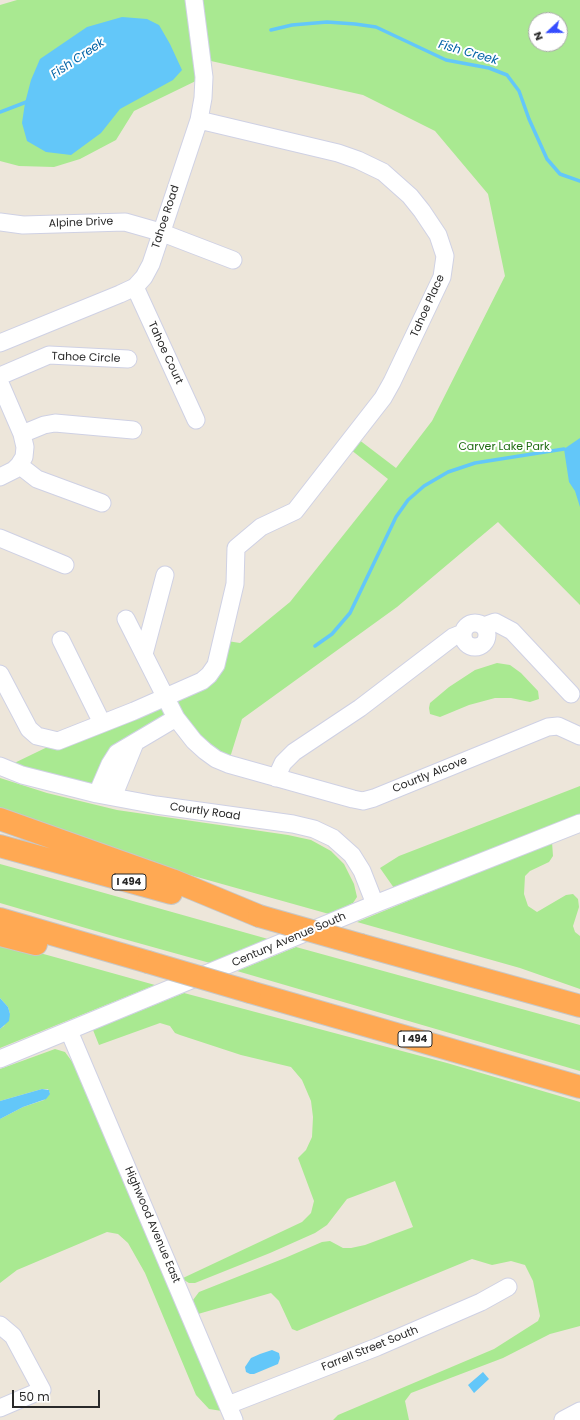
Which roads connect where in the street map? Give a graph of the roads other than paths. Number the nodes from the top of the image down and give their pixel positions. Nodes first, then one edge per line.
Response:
1 (194, 0) edge
2 (199, 120) junction
3 (0, 222) edge
4 (160, 232) junction
5 (233, 260) dead end
6 (134, 287) junction
7 (0, 343) edge
8 (128, 359) dead end
9 (0, 376) edge
10 (0, 383) edge
11 (196, 420) dead end
12 (134, 430) dead end
13 (22, 434) junction
14 (19, 465) junction
15 (0, 476) edge
16 (102, 504) dead end
17 (0, 538) edge
18 (66, 565) dead end
19 (165, 575) dead end
20 (126, 619) dead end
21 (61, 640) dead end
22 (144, 654) junction
23 (0, 674) edge
24 (571, 694) dead end
25 (166, 697) junction
26 (176, 718) junction
27 (102, 723) junction
28 (580, 736) edge
29 (0, 766) edge
30 (276, 778) junction
31 (105, 795) junction
32 (0, 819) edge
33 (580, 824) edge
34 (0, 846) edge
35 (375, 904) junction
36 (259, 916) junction
37 (0, 919) edge
38 (0, 935) edge
39 (148, 962) junction
40 (580, 1006) edge
41 (69, 1031) junction
42 (0, 1059) edge
43 (580, 1087) edge
44 (508, 1287) dead end
45 (0, 1325) edge
46 (0, 1408) edge
47 (580, 1411) edge
48 (231, 1412) edge
49 (563, 1420) edge

1 - 2 street, Tahoe Road
2 - 4 street, Tahoe Road
2 - 25 street, Tahoe Place
3 - 4 street, Alpine Drive
4 - 5 street, Alpine Drive
4 - 6 street, Tahoe Road
6 - 7 street, Tahoe Road
6 - 11 street, Tahoe Court
8 - 9 street, Tahoe Circle
10 - 13 street
12 - 13 street
13 - 14 street
14 - 15 street
14 - 16 street
17 - 18 street
19 - 22 street
20 - 22 street, Courtly Alcove
21 - 27 street
22 - 25 street, Courtly Alcove
23 - 27 street, Tahoe Place
24 - 30 street
25 - 26 street, Courtly Alcove
25 - 27 street, Tahoe Place
26 - 30 street, Courtly Alcove
26 - 31 street
28 - 30 street, Courtly Alcove
29 - 31 street, Courtly Road
31 - 35 street, Courtly Road
32 - 36 highway
33 - 35 street, Century Avenue South
34 - 36 highway, I 494
35 - 41 street, Century Avenue South
36 - 40 highway, I 494, bridge
37 - 39 highway, I 494
38 - 39 highway
39 - 43 highway, I 494, bridge
41 - 42 street, Century Avenue South
41 - 48 street, Highwood Avenue East
44 - 48 street, Farrell Street South
45 - 46 street
47 - 49 street

